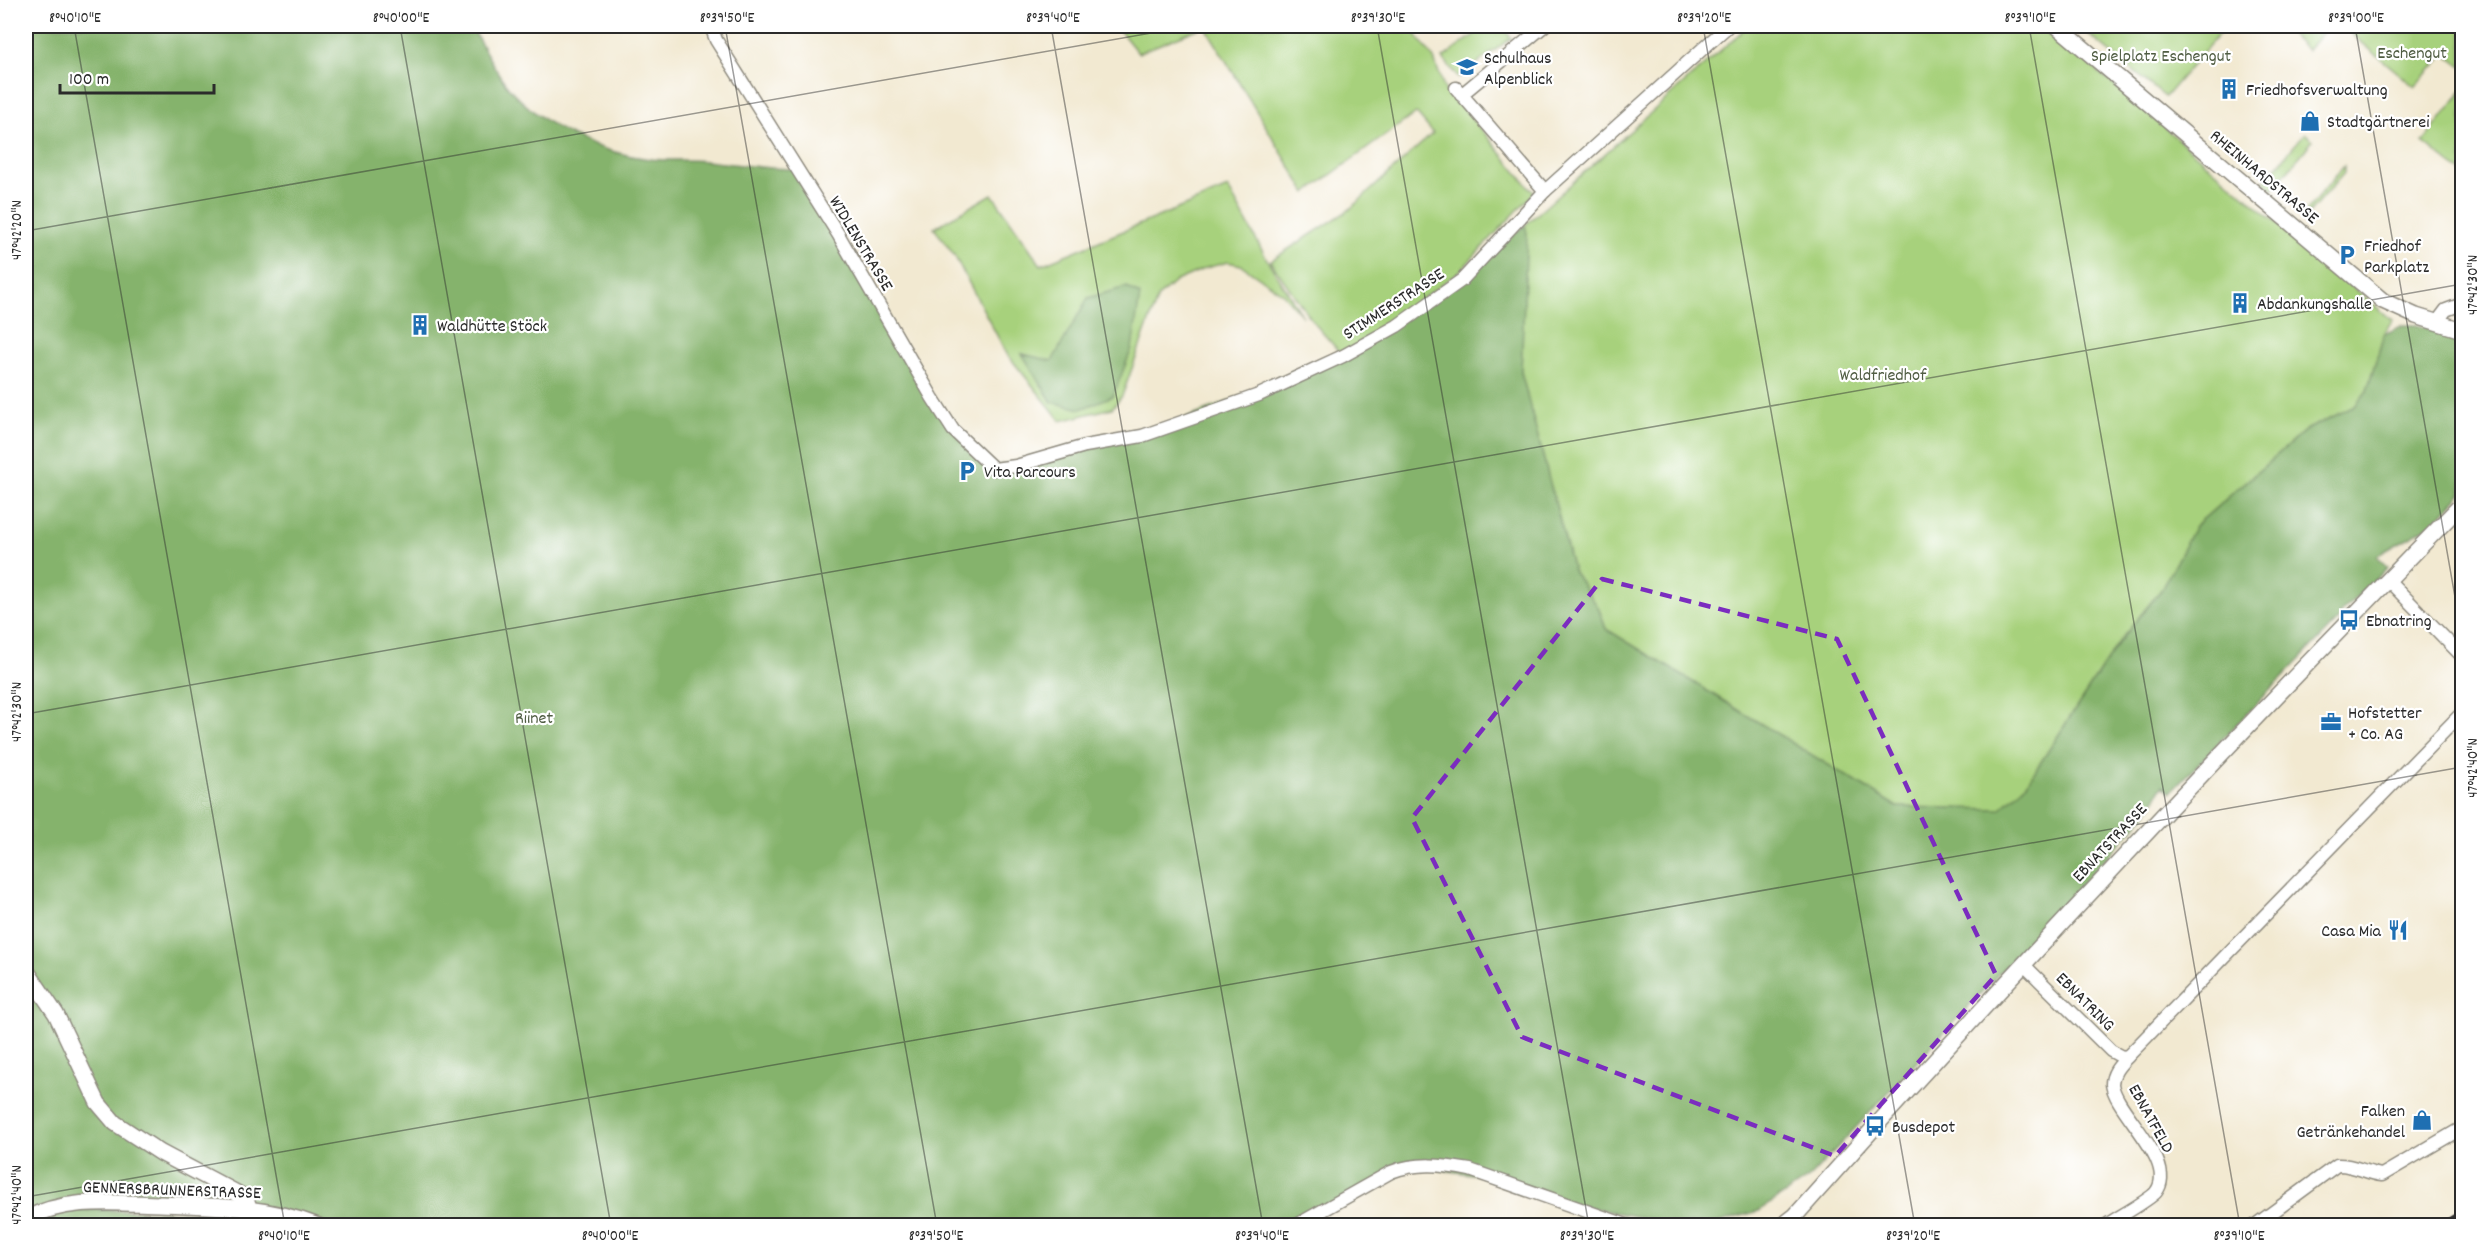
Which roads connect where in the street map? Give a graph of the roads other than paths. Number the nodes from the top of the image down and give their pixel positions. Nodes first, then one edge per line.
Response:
1 (711, 26) edge
2 (1544, 26) edge
3 (1728, 26) edge
4 (2057, 26) edge
5 (1545, 191) junction
6 (2463, 304) edge
7 (2437, 322) junction
8 (2463, 330) edge
9 (994, 469) joint
10 (2463, 504) edge
11 (2388, 579) junction
12 (2463, 656) edge
13 (2463, 713) edge
14 (2023, 964) junction
15 (26, 970) edge
16 (2128, 1056) junction
17 (2463, 1128) edge
18 (245, 1202) junction
19 (26, 1219) edge
20 (1789, 1222) edge
21 (318, 1226) edge
22 (1295, 1226) edge
23 (1629, 1226) edge
24 (2105, 1226) edge
25 (2254, 1226) edge

1 - 9 street, WIDLENSTRASSE
2 - 5 street
3 - 5 street, STIMMERSTRASSE
4 - 7 street, RHEINHARDSTRASSE
5 - 9 street, STIMMERSTRASSE
6 - 7 street
7 - 8 street, RHEINHARDSTRASSE
10 - 11 street, EBNATSTRASSE
11 - 12 street
11 - 14 street, EBNATSTRASSE
13 - 16 street
14 - 16 street, EBNATRING
14 - 20 street, EBNATSTRASSE
15 - 18 street
16 - 24 street, EBNATFELD
17 - 25 street
18 - 19 street, GENNERSBRUNNERSTRASSE
18 - 21 street, GENNERSBRUNNERSTRASSE
22 - 23 street

